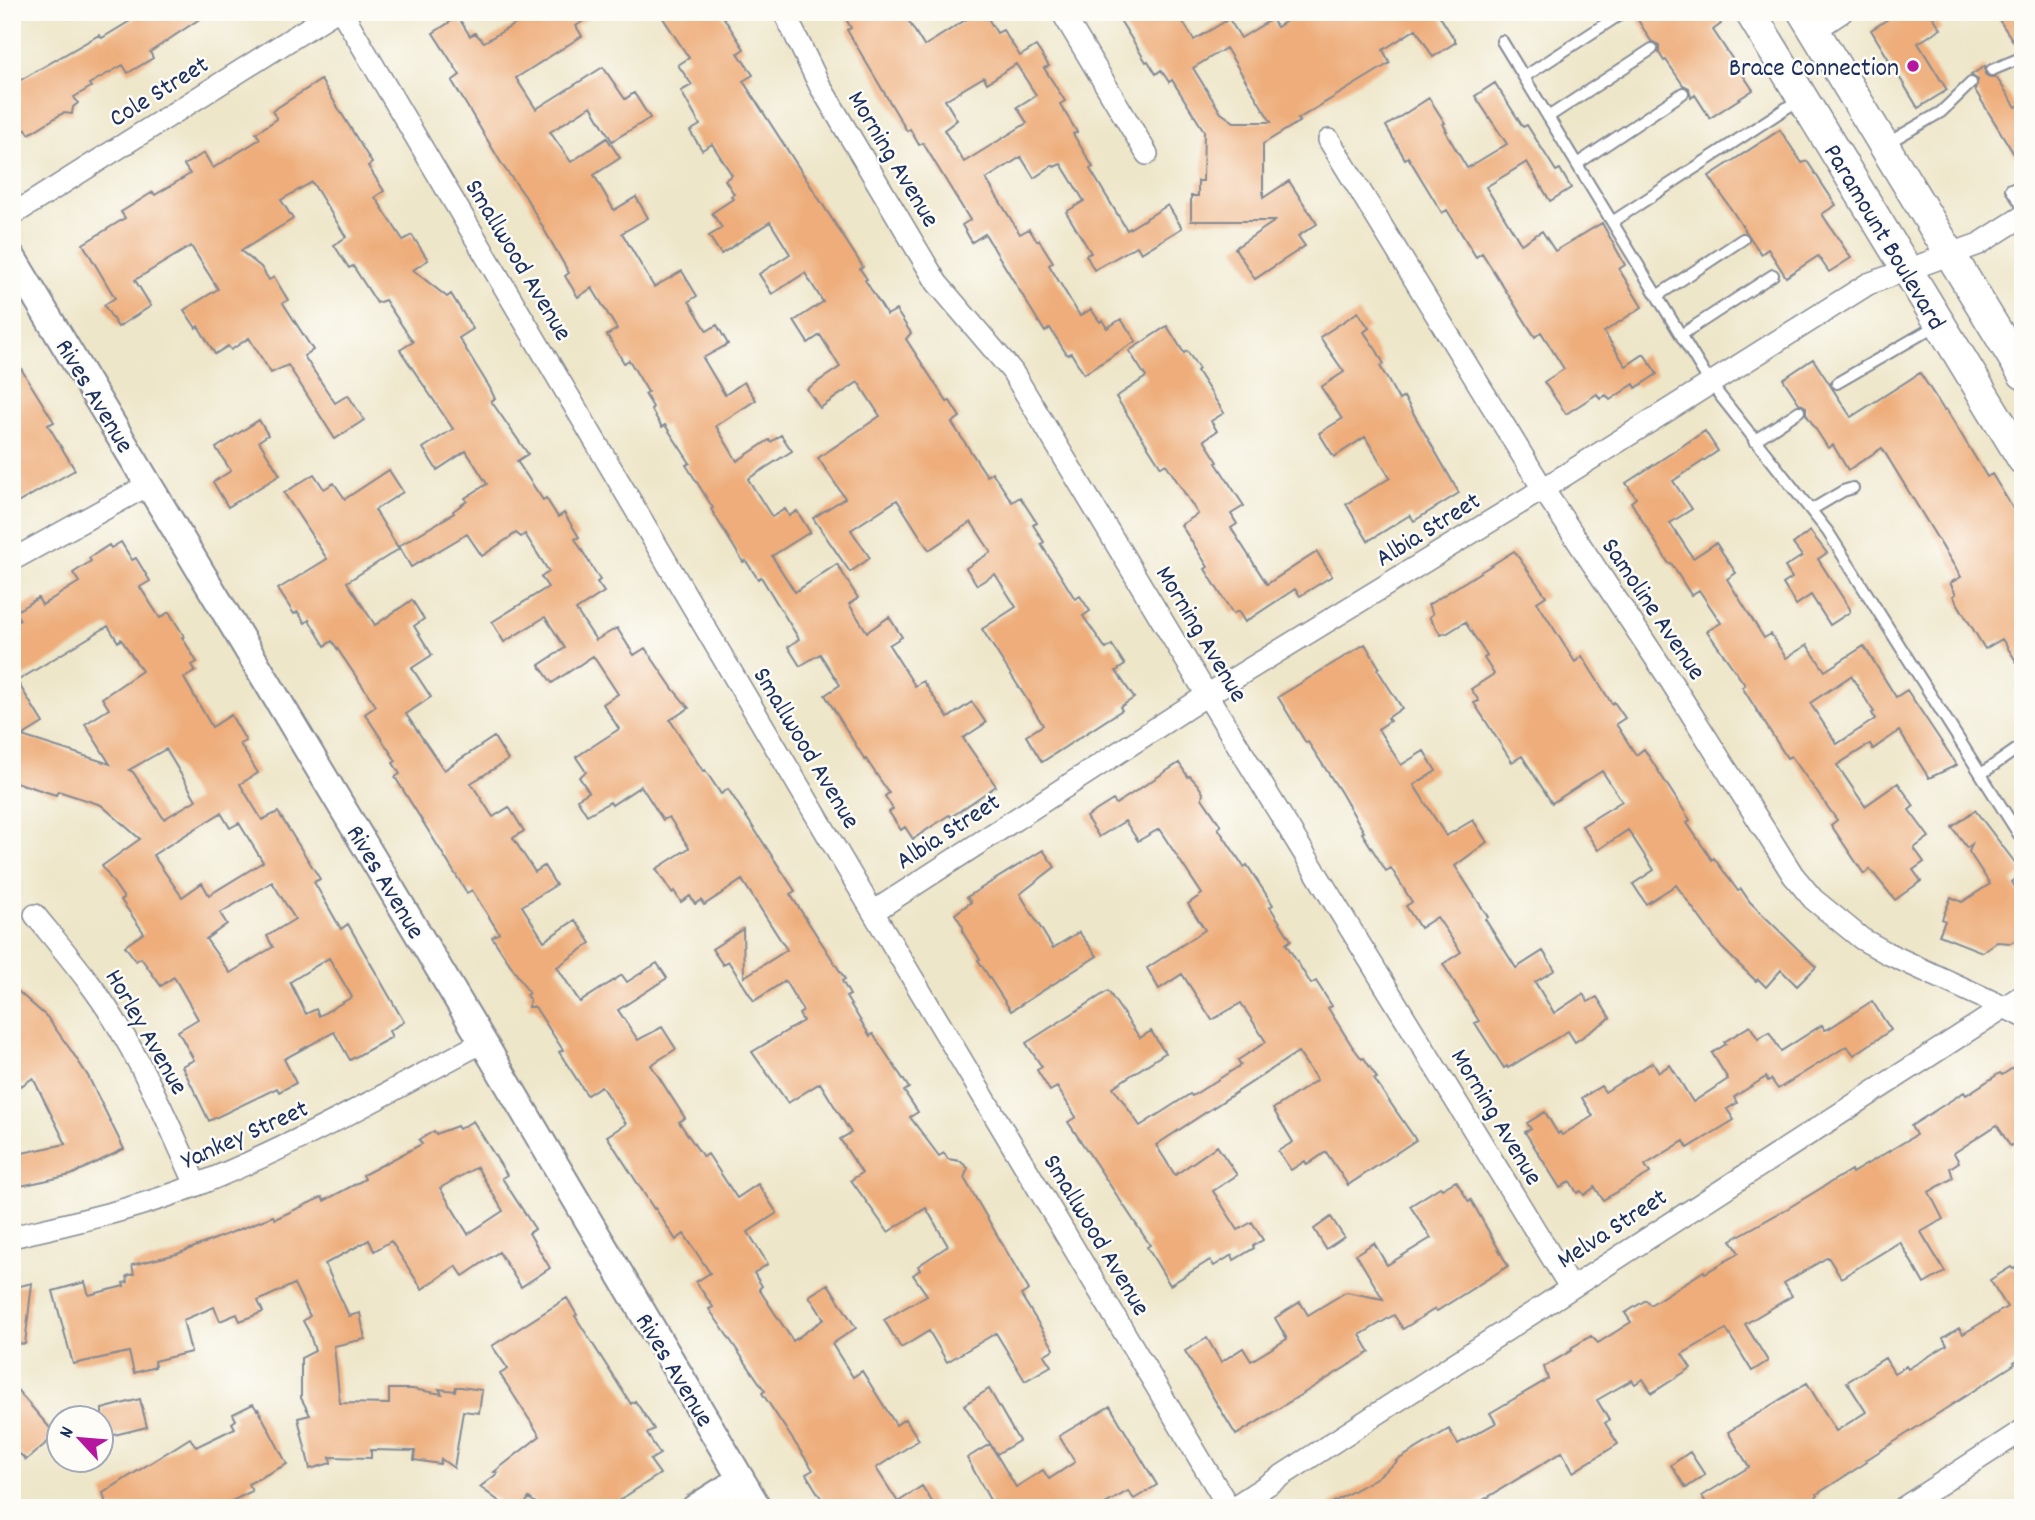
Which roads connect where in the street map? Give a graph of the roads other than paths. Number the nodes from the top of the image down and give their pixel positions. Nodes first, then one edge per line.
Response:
1 (334, 12) edge
2 (342, 12) edge
3 (784, 12) edge
4 (1062, 12) edge
5 (1624, 12) edge
6 (1749, 12) edge
7 (1842, 12) edge
8 (1809, 21) edge
9 (1502, 41) dead end
10 (1651, 49) dead end
11 (2023, 57) edge
12 (1992, 69) dead end
13 (1524, 77) junction
14 (1971, 83) dead end
15 (1683, 93) dead end
16 (1802, 97) junction
17 (1548, 117) junction
18 (1329, 140) dead end
19 (1884, 146) junction
20 (1147, 153) dead end
21 (1577, 164) junction
22 (2011, 189) dead end
23 (2023, 207) edge
24 (12, 215) edge
25 (2023, 216) edge
26 (1612, 222) junction
27 (1743, 239) dead end
28 (1950, 254) junction
29 (12, 257) edge
30 (1906, 270) junction
31 (1773, 275) dead end
32 (1657, 296) junction
33 (1939, 324) junction
34 (1681, 335) junction
35 (2023, 374) edge
36 (1710, 383) junction
37 (1837, 383) dead end
38 (1799, 411) dead end
39 (1755, 441) junction
40 (2023, 460) edge
41 (150, 484) junction
42 (1853, 488) dead end
43 (1542, 489) junction
44 (1811, 510) junction
45 (12, 560) edge
46 (1208, 695) junction
47 (2023, 745) edge
48 (1981, 774) junction
49 (2023, 841) edge
50 (873, 912) junction
51 (35, 915) dead end
52 (2023, 995) edge
53 (2013, 1012) edge
54 (483, 1042) junction
55 (196, 1185) junction
56 (12, 1237) edge
57 (1570, 1287) junction
58 (2023, 1430) edge
59 (741, 1479) junction
60 (695, 1508) edge
61 (758, 1508) edge
62 (1231, 1508) edge
63 (1903, 1508) edge

1 - 24 street, Cole Street
2 - 50 street, Smallwood Avenue
3 - 46 street, Morning Avenue
4 - 20 street
5 - 13 lane
6 - 16 main road, Paramount Boulevard
7 - 8 street
8 - 19 main road, Paramount Boulevard
9 - 13 lane
10 - 17 lane
11 - 12 lane
13 - 17 lane
14 - 19 lane
15 - 21 lane
16 - 26 lane
16 - 30 main road, Paramount Boulevard
17 - 21 lane
18 - 43 street, Samoline Avenue
19 - 28 main road, Paramount Boulevard
21 - 26 lane
22 - 23 lane
25 - 28 street, Albia Street
26 - 32 lane
27 - 32 lane
28 - 30 street, Albia Street
28 - 35 main road, Paramount Boulevard
29 - 41 street, Rives Avenue
30 - 33 main road, Paramount Boulevard
30 - 36 street, Albia Street
31 - 34 lane
32 - 34 lane
33 - 37 lane
33 - 40 main road, Paramount Boulevard
34 - 36 lane
36 - 39 lane
36 - 43 street, Albia Street
38 - 39 lane
39 - 44 lane
41 - 45 street
41 - 54 street, Rives Avenue
42 - 44 lane
43 - 46 street, Albia Street
43 - 53 street, Samoline Avenue
44 - 48 lane
46 - 50 street, Albia Street
46 - 57 street, Morning Avenue
47 - 48 lane
48 - 49 lane
50 - 62 street, Smallwood Avenue
51 - 55 street, Horley Avenue
52 - 53 street, Melva Street
53 - 57 street, Melva Street
54 - 55 street, Yankey Street
54 - 59 street, Rives Avenue
55 - 56 street, Yankey Street
57 - 62 street, Melva Street
58 - 63 street
59 - 60 street
59 - 61 street, Rives Avenue

